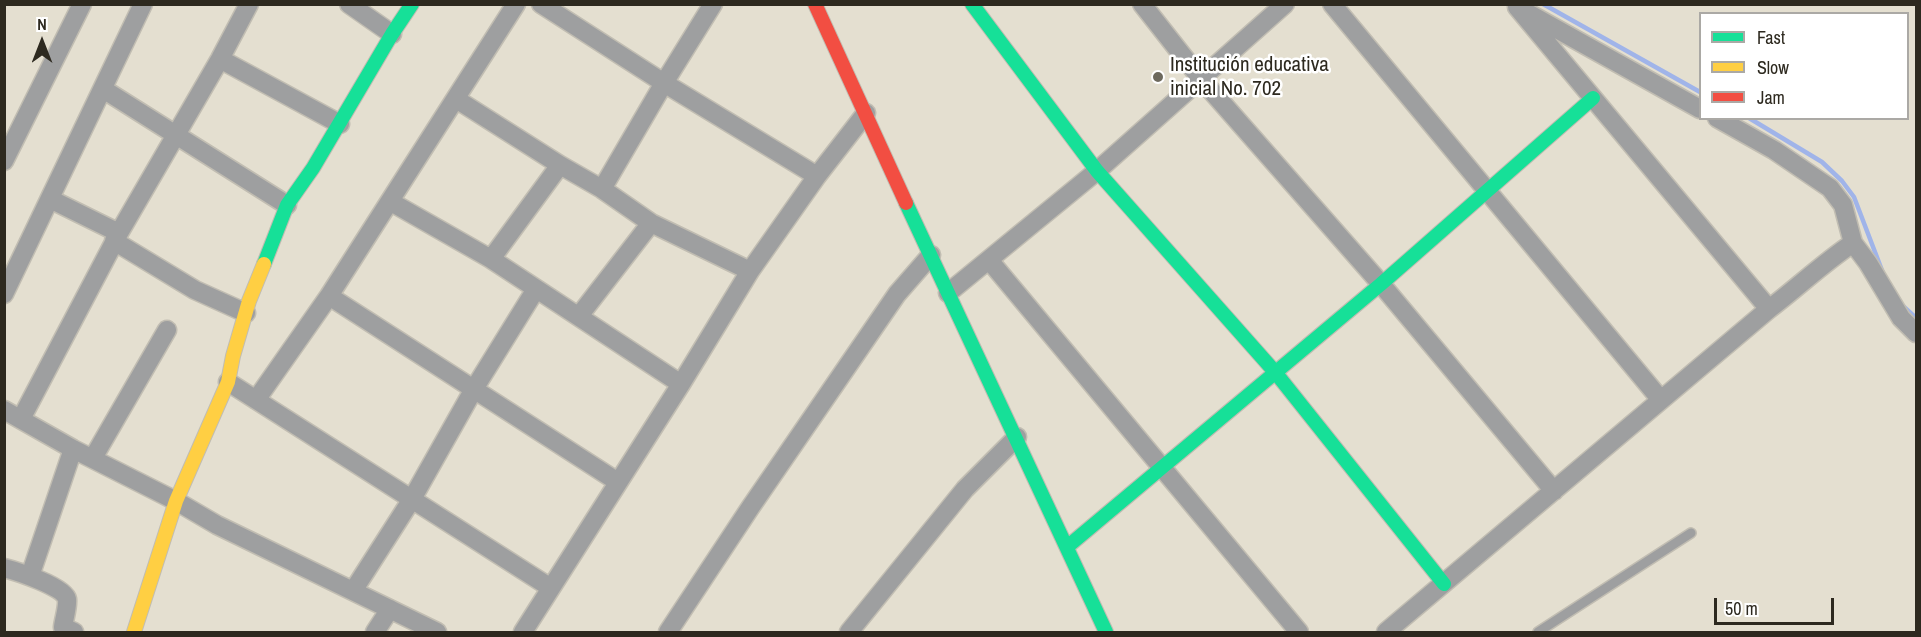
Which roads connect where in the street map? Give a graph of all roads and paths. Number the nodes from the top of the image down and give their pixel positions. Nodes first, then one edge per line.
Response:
1 (82, 4) edge
2 (143, 4) edge
3 (249, 4) edge
4 (412, 4) edge
5 (516, 4) edge
6 (541, 4) edge
7 (713, 4) edge
8 (815, 4) edge
9 (972, 4) edge
10 (1142, 4) edge
11 (1285, 4) edge
12 (1332, 4) edge
13 (353, 6) edge
14 (1515, 6) edge
15 (392, 34) junction
16 (220, 59) junction
17 (1201, 79) junction
18 (663, 83) junction
19 (103, 89) junction
20 (1593, 98) junction
21 (456, 99) junction
22 (1699, 108) edge
23 (866, 113) junction
24 (1722, 120) edge
25 (340, 124) junction
26 (174, 135) junction
27 (4, 161) edge
28 (560, 165) junction
29 (1097, 171) junction
30 (817, 176) junction
31 (602, 189) junction
32 (1489, 191) junction
33 (50, 199) junction
34 (390, 202) junction
35 (287, 205) junction
36 (651, 223) junction
37 (116, 237) junction
38 (1852, 243) junction
39 (931, 255) junction
40 (491, 259) junction
41 (989, 260) junction
42 (750, 271) junction
43 (1381, 285) junction
44 (536, 289) junction
45 (948, 293) junction
46 (4, 294) edge
47 (329, 296) junction
48 (1769, 309) junction
49 (246, 314) junction
50 (579, 316) junction
51 (167, 330) dead end
52 (1917, 333) edge
53 (1275, 372) junction
54 (228, 382) junction
55 (681, 384) junction
56 (474, 389) junction
57 (256, 400) junction
58 (1661, 400) junction
59 (4, 410) edge
60 (21, 419) junction
61 (1017, 437) junction
62 (72, 449) junction
63 (93, 458) junction
64 (1161, 467) junction
65 (618, 482) junction
66 (1554, 491) junction
67 (412, 499) junction
68 (176, 501) junction
69 (1690, 533) dead end
70 (1066, 548) junction
71 (4, 568) edge
72 (30, 576) junction
73 (1444, 584) junction
74 (551, 588) junction
75 (353, 591) junction
76 (390, 609) junction
77 (65, 631) edge
78 (134, 633) edge
79 (375, 633) edge
80 (437, 633) edge
81 (523, 633) edge
82 (668, 633) edge
83 (849, 633) edge
84 (1106, 633) edge
85 (1299, 633) edge
86 (1386, 633) edge
87 (1538, 633) edge

1 - 27 street
2 - 19 street
3 - 16 street
4 - 15 street
5 - 21 street
6 - 18 street
7 - 18 street
8 - 23 street
9 - 29 street
10 - 17 street
11 - 17 street
12 - 32 street
13 - 15 street
14 - 20 street
14 - 22 street
15 - 25 street
16 - 25 street
16 - 26 street
17 - 29 street
17 - 43 street
18 - 30 street
18 - 31 street
19 - 26 street
19 - 33 street
20 - 32 street
20 - 48 street
21 - 28 street
21 - 34 street
23 - 30 street
23 - 39 street
24 - 38 street
25 - 35 street
26 - 35 street
26 - 37 street
28 - 31 street
28 - 40 street
29 - 41 street
29 - 53 street
30 - 42 street
31 - 36 street
32 - 43 street
32 - 58 street
33 - 37 street
33 - 46 street
34 - 40 street
34 - 47 street
35 - 49 street
36 - 42 street
36 - 50 street
37 - 49 street
37 - 60 street
38 - 48 street
38 - 52 street
39 - 45 street
39 - 82 street
40 - 44 street
41 - 45 street
41 - 64 street
42 - 55 street
43 - 53 street
43 - 66 street
44 - 50 street
44 - 56 street
45 - 61 street
47 - 56 street
47 - 57 street
48 - 58 street
49 - 54 street
50 - 55 street
51 - 63 street
53 - 64 street
53 - 73 street
54 - 57 street
54 - 68 street
55 - 65 street
56 - 65 street
56 - 67 street
57 - 67 street
58 - 66 street
59 - 60 street
60 - 62 street
61 - 70 street
61 - 83 street
62 - 63 street
62 - 72 street
63 - 68 street
64 - 70 street
64 - 85 street
65 - 74 street
66 - 73 street
67 - 74 street
67 - 75 street
68 - 75 street
68 - 78 street
69 - 87 lane
70 - 84 street
71 - 72 street
72 - 77 street
73 - 86 street
74 - 81 street
75 - 76 street
76 - 79 street
76 - 80 street

